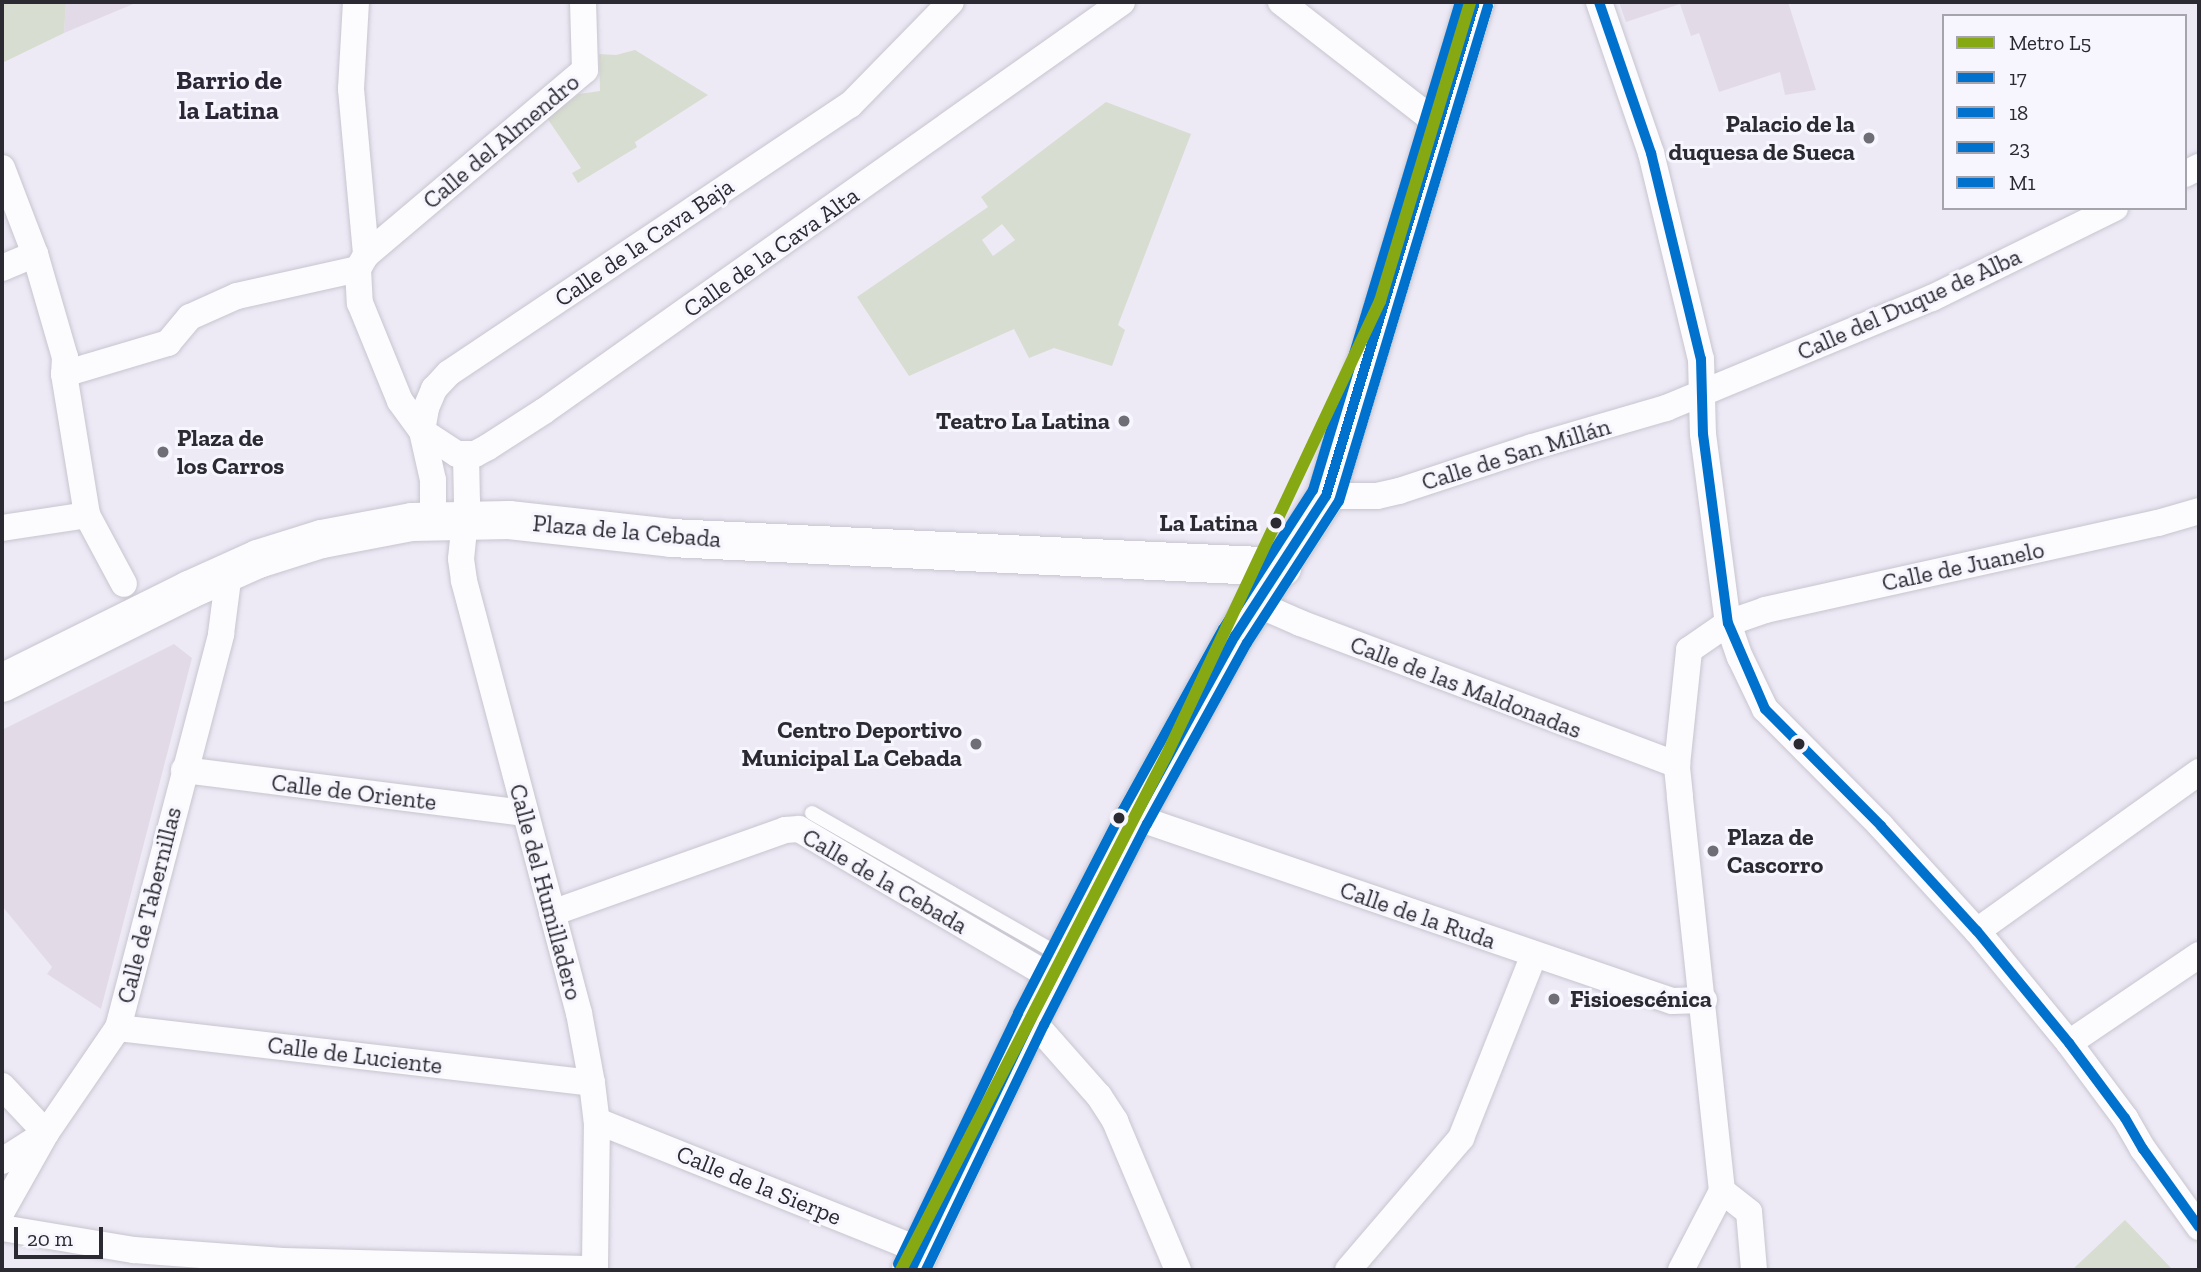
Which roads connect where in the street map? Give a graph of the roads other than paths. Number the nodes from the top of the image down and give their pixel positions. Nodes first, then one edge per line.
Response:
1 (356, 2) edge
2 (583, 2) edge
3 (951, 2) edge
4 (1122, 2) edge
5 (1281, 2) edge
6 (1475, 2) edge
7 (1599, 2) edge
8 (1437, 123) junction
9 (2, 167) edge
10 (2111, 210) edge
11 (19, 260) edge
12 (362, 262) junction
13 (65, 365) junction
14 (1701, 394) junction
15 (422, 431) junction
16 (466, 455) junction
17 (1326, 496) junction
18 (2199, 511) edge
19 (87, 515) junction
20 (448, 520) junction
21 (2, 528) edge
22 (229, 572) junction
23 (124, 584) dead end
24 (1268, 588) junction
25 (1728, 623) junction
26 (2, 683) edge
27 (1677, 765) junction
28 (184, 770) junction
29 (2199, 772) edge
30 (524, 813) junction
31 (812, 813) dead end
32 (1135, 817) junction
33 (552, 913) junction
34 (1977, 931) junction
35 (1534, 955) junction
36 (2199, 956) edge
37 (1058, 967) junction
38 (1704, 1000) junction
39 (1031, 1019) junction
40 (118, 1028) junction
41 (2069, 1043) junction
42 (592, 1083) junction
43 (2, 1086) edge
44 (597, 1121) junction
45 (46, 1133) junction
46 (2, 1161) edge
47 (1722, 1191) junction
48 (2, 1211) edge
49 (2199, 1227) edge
50 (2, 1228) edge
51 (915, 1260) edge
52 (186, 1262) edge
53 (595, 1270) edge
54 (1178, 1270) edge
55 (1349, 1270) edge
56 (1681, 1270) edge
57 (1754, 1270) edge

1 - 12 street
2 - 12 street, Calle del Almendro
3 - 15 street, Calle de la Cava Baja
4 - 16 street, Calle de la Cava Alta
5 - 8 street
6 - 8 street
7 - 14 street
8 - 17 street
9 - 11 street
10 - 14 street, Calle del Duque de Alba
11 - 13 street
12 - 13 street
12 - 15 street
13 - 19 street
14 - 17 street, Calle de San Millán
14 - 25 street
15 - 16 street
15 - 20 street, Calle de la Cava Baja
16 - 20 street
17 - 24 street
18 - 25 street, Calle de Juanelo
19 - 21 street
19 - 23 street
20 - 22 street, Plaza de la Cebada
20 - 24 street, Plaza de la Cebada
20 - 30 street, Calle del Humilladero
22 - 26 street, Plaza de la Cebada
22 - 28 street, Calle de Tabernillas
24 - 27 street, Calle de las Maldonadas
24 - 32 street
25 - 27 street
25 - 34 street
27 - 38 street
28 - 30 street, Calle de Oriente
28 - 40 street, Calle de Tabernillas
29 - 34 street
30 - 33 street, Calle del Humilladero
31 - 37 lane
32 - 35 street, Calle de la Ruda
32 - 37 street
33 - 37 street, Calle de la Cebada
33 - 42 street, Calle del Humilladero
34 - 41 street
35 - 38 street, Calle de la Ruda
35 - 55 street
36 - 41 street
37 - 39 street
38 - 47 street
39 - 51 street
39 - 54 street
40 - 42 street, Calle de Luciente
40 - 45 street, Calle de Tabernillas
41 - 49 street
42 - 44 street, Calle del Humilladero
43 - 45 street
44 - 51 street, Calle de la Sierpe
44 - 53 street, Calle del Humilladero
45 - 46 street
45 - 48 street, Calle de Tabernillas
47 - 56 street
47 - 57 street
50 - 52 street
52 - 53 street

